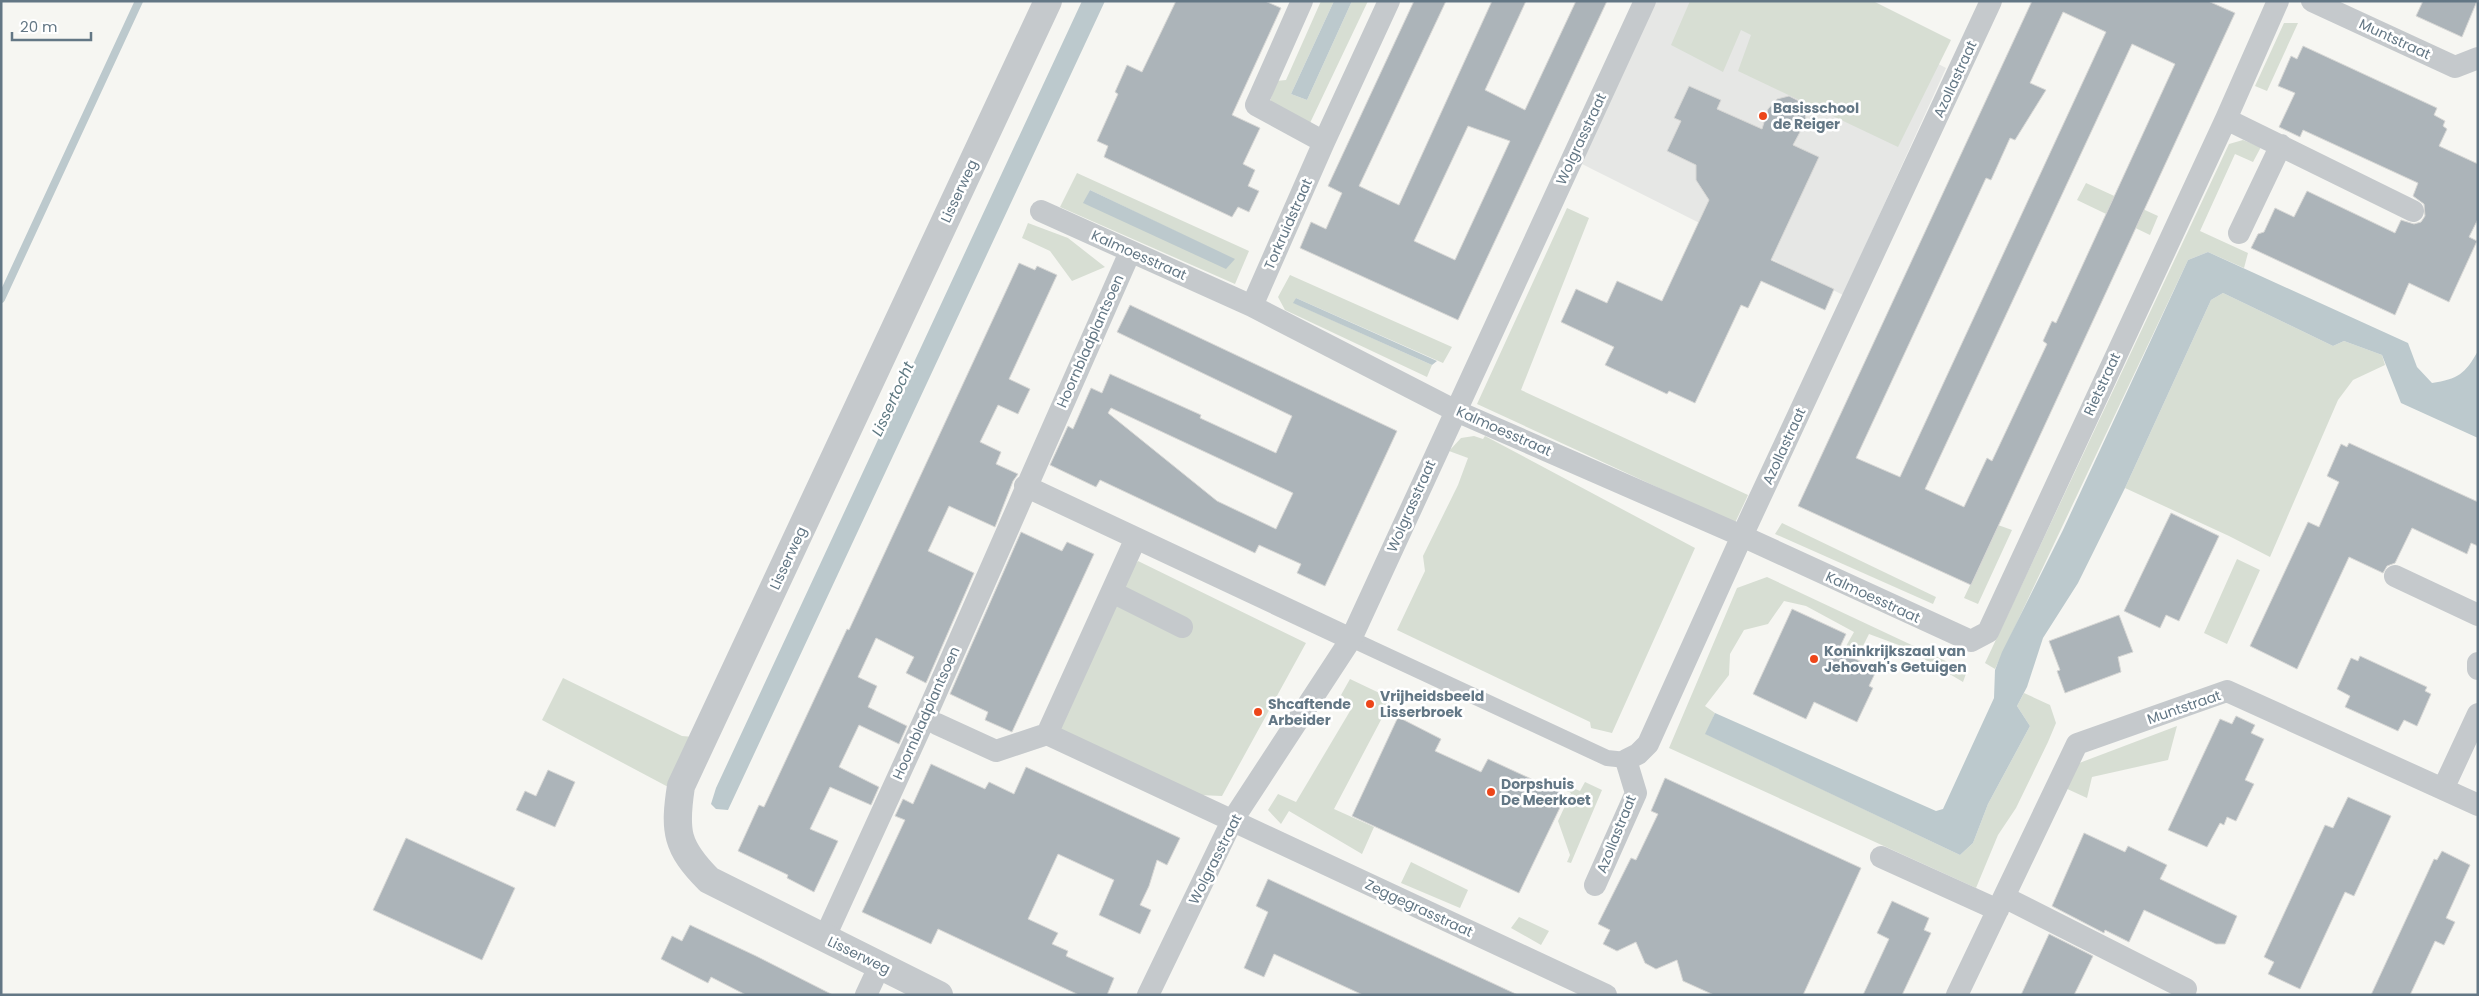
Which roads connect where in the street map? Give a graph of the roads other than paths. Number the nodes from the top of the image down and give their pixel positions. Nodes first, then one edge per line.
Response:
1 (1048, 1) edge
2 (1302, 1) edge
3 (1389, 1) edge
4 (1644, 1) edge
5 (1991, 1) edge
6 (2278, 1) edge
7 (2312, 1) edge
8 (2478, 58) edge
9 (2226, 119) junction
10 (1324, 142) junction
11 (2281, 145) junction
12 (1042, 211) dead end
13 (2413, 211) dead end
14 (2239, 232) dead end
15 (1130, 252) junction
16 (1252, 306) junction
17 (1456, 411) junction
18 (1025, 486) junction
19 (1742, 536) junction
20 (1136, 538) junction
21 (2395, 576) dead end
22 (1112, 592) junction
23 (2478, 615) edge
24 (1182, 627) dead end
25 (1351, 639) junction
26 (1971, 642) joint
27 (2478, 663) edge
28 (2478, 669) edge
29 (2478, 714) edge
30 (937, 724) dead end
31 (1046, 734) junction
32 (1626, 760) junction
33 (2443, 789) junction
34 (2478, 805) edge
35 (1232, 821) junction
36 (1881, 857) dead end
37 (1595, 885) dead end
38 (2001, 904) junction
39 (824, 939) junction
40 (880, 965) junction
41 (2186, 989) dead end
42 (866, 995) edge
43 (939, 995) edge
44 (1148, 995) edge
45 (1606, 995) edge
46 (1957, 995) edge

1 - 39 street, Lisserweg
2 - 10 street
3 - 10 street, Torkruidstraat
4 - 17 street, Wolgrasstraat
5 - 19 street, Azollastraat
6 - 9 street, Rietstraat
7 - 8 street, Muntstraat
9 - 11 street
9 - 26 street, Rietstraat
10 - 16 street, Torkruidstraat
11 - 13 street
11 - 14 street
12 - 15 street, Kalmoesstraat
15 - 16 street, Kalmoesstraat
15 - 18 street, Hoornbladplantsoen
16 - 17 street, Kalmoesstraat
17 - 19 street, Kalmoesstraat
17 - 25 street, Wolgrasstraat
18 - 20 street
18 - 39 street, Hoornbladplantsoen
19 - 26 street, Kalmoesstraat
19 - 32 street, Azollastraat
20 - 22 street
20 - 25 street
21 - 23 street
22 - 24 street
22 - 31 street
25 - 32 street
25 - 35 street, Wolgrasstraat
27 - 28 street
29 - 33 street
30 - 31 street, Hoornbladplantsoen
31 - 35 street
32 - 37 street, Azollastraat
33 - 34 street, Muntstraat
33 - 38 street, Muntstraat
35 - 44 street, Wolgrasstraat
35 - 45 street, Zeggegrasstraat
36 - 38 street
38 - 41 street
38 - 46 street, Muntstraat
39 - 40 street, Lisserweg
40 - 42 street
40 - 43 street, Lisserweg

